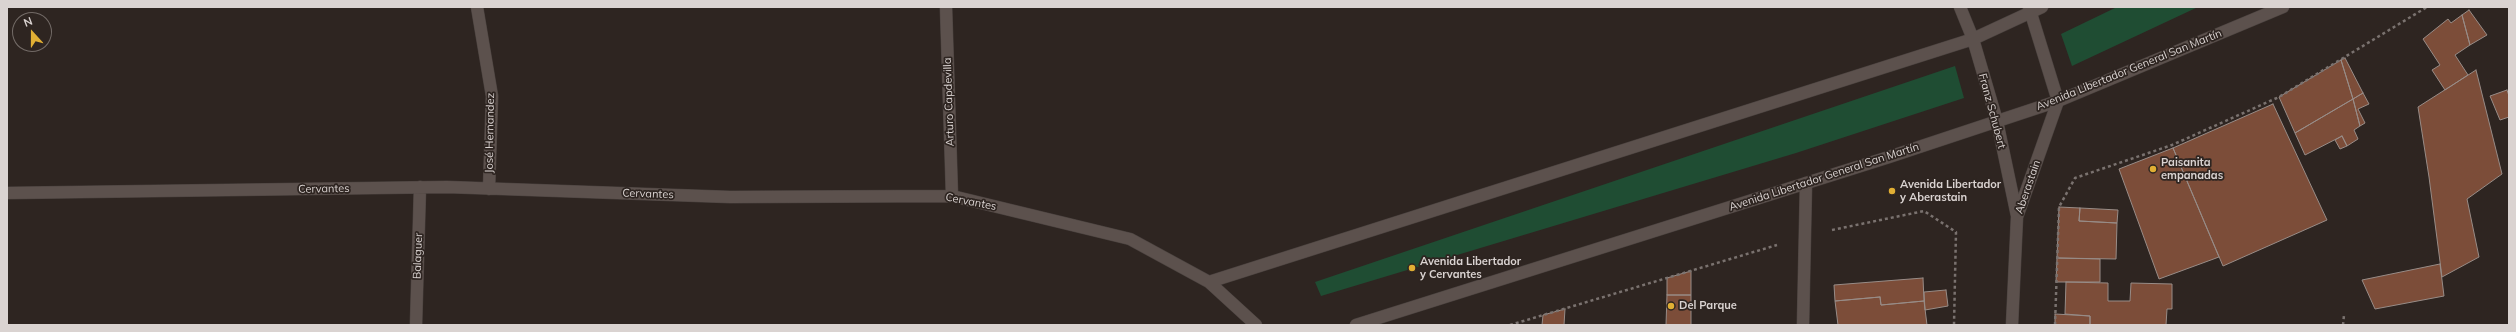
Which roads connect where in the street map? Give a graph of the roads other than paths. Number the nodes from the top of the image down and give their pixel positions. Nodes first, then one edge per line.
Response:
1 (476, 7) edge
2 (946, 7) edge
3 (1960, 7) edge
4 (2042, 7) edge
5 (2283, 7) edge
6 (2030, 10) edge
7 (1973, 38) junction
8 (2058, 100) junction
9 (1997, 121) junction
10 (1806, 183) junction
11 (420, 188) junction
12 (489, 189) junction
13 (7, 193) edge
14 (952, 196) junction
15 (2017, 217) junction
16 (1209, 282) junction
17 (416, 325) edge
18 (1256, 325) edge
19 (1356, 325) edge
20 (1803, 325) edge
21 (2012, 325) edge

1 - 12 street, José Hernandez
2 - 14 street, Arturo Capdevilla
3 - 7 street, Franz Schubert
4 - 6 street
5 - 8 street, Avenida Libertador General San Martín
6 - 7 street
6 - 8 street
7 - 9 street, Franz Schubert
7 - 16 street
8 - 9 street, Avenida Libertador General San Martín
8 - 15 street, Aberastain
9 - 10 street, Avenida Libertador General San Martín
9 - 15 street, Franz Schubert
10 - 19 street, Avenida Libertador General San Martín
10 - 20 street
11 - 12 street, Cervantes
11 - 13 street, Cervantes
11 - 17 street, Balaguer
12 - 14 street, Cervantes
14 - 16 street, Cervantes
15 - 21 street, Aberastain
16 - 18 street, Cervantes

